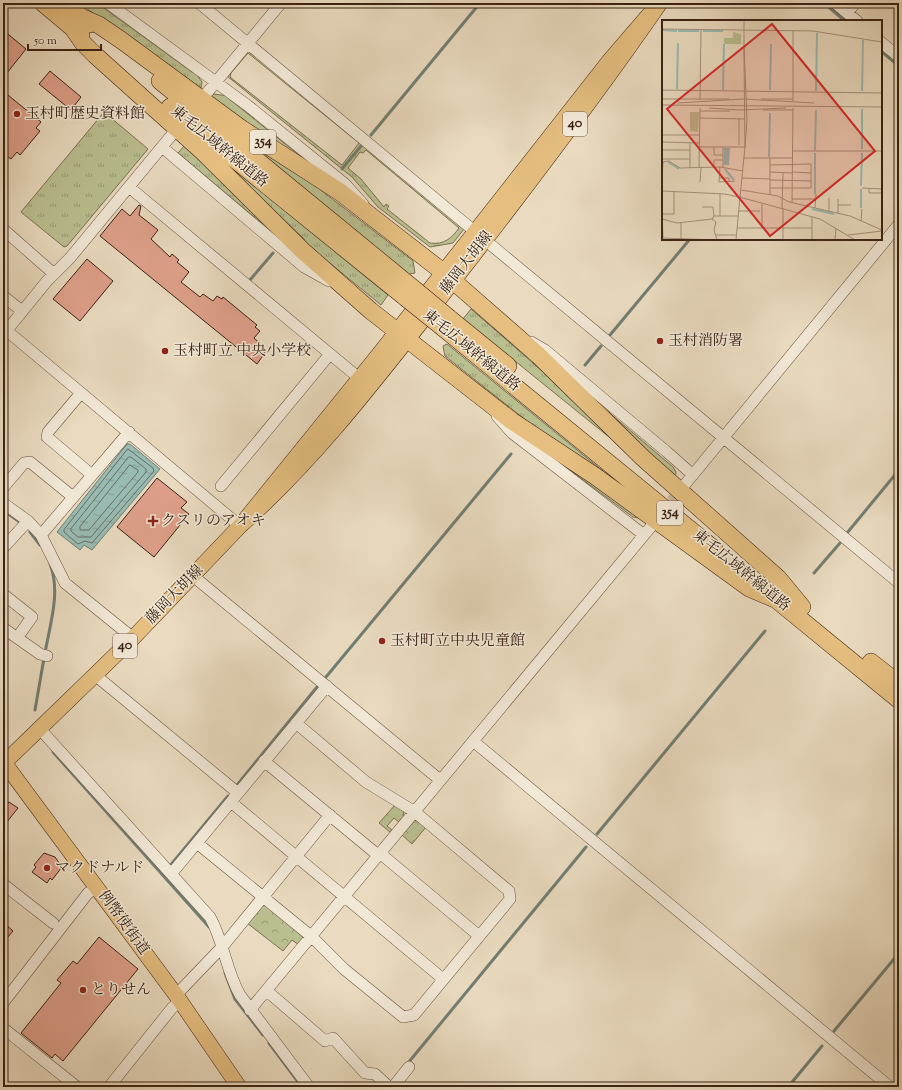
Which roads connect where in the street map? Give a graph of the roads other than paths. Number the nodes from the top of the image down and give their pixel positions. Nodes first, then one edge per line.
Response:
1 (42, 3) edge
2 (64, 3) edge
3 (108, 3) edge
4 (199, 3) edge
5 (281, 3) edge
6 (659, 3) edge
7 (835, 3) edge
8 (855, 3) edge
9 (847, 13) junction
10 (856, 20) edge
11 (77, 22) junction
12 (248, 43) junction
13 (882, 43) edge
14 (899, 57) edge
15 (216, 81) junction
16 (206, 94) dead end
17 (175, 131) dead end
18 (162, 146) junction
19 (129, 187) junction
20 (367, 214) junction
21 (899, 224) edge
22 (3, 230) edge
23 (479, 236) junction
24 (54, 274) junction
25 (450, 281) junction
26 (341, 285) junction
27 (3, 296) edge
28 (22, 311) junction
29 (445, 323) junction
30 (400, 330) junction
31 (5, 332) edge
32 (516, 335) junction
33 (330, 354) junction
34 (365, 383) junction
35 (81, 392) junction
36 (486, 401) junction
37 (129, 432) junction
38 (724, 438) junction
39 (92, 475) junction
40 (693, 475) junction
41 (221, 486) dead end
42 (3, 488) edge
43 (682, 488) tunnel mouth
44 (73, 497) junction
45 (3, 503) edge
46 (28, 521) junction
47 (654, 523) tunnel mouth
48 (240, 526) junction
49 (42, 535) junction
50 (644, 535) junction
51 (3, 548) edge
52 (194, 576) junction
53 (899, 583) edge
54 (3, 594) edge
55 (777, 600) junction
56 (802, 607) junction
57 (3, 628) edge
58 (17, 638) junction
59 (133, 638) junction
60 (44, 655) dead end
61 (95, 675) junction
62 (899, 684) edge
63 (327, 686) junction
64 (899, 700) edge
65 (296, 724) junction
66 (40, 729) junction
67 (472, 741) junction
68 (264, 761) junction
69 (4, 763) edge
70 (440, 780) junction
71 (238, 793) junction
72 (230, 802) junction
73 (415, 812) junction
74 (330, 815) junction
75 (197, 843) junction
76 (380, 855) junction
77 (296, 858) junction
78 (172, 873) junction
79 (3, 884) edge
80 (97, 888) junction
81 (263, 897) junction
82 (345, 897) junction
83 (53, 923) dead end
84 (478, 935) junction
85 (312, 937) junction
86 (222, 946) junction
87 (443, 979) junction
88 (267, 991) junction
89 (178, 998) junction
90 (3, 1003) edge
91 (250, 1010) junction
92 (3, 1028) edge
93 (409, 1067) dead end
94 (77, 1087) edge
95 (109, 1087) edge
96 (239, 1087) edge
97 (309, 1087) edge
98 (389, 1087) edge
99 (393, 1087) edge
100 (890, 1087) edge

1 - 11 highway, 東毛広域幹線道路 / 354
2 - 11 highway, 東毛広域幹線道路 / 354
3 - 15 street
4 - 12 street
5 - 12 street
6 - 23 main road, 藤岡大胡線 / 40
6 - 23 main road, 藤岡大胡線 / 40
7 - 9 street
8 - 9 street
9 - 10 street
11 - 20 highway, 354
11 - 26 highway, 354
11 - 29 highway, 東毛広域幹線道路 / 354, bridge
12 - 15 street
12 - 23 street
13 - 14 street
15 - 16 street
15 - 20 street
17 - 18 street
18 - 19 street
18 - 26 street
19 - 24 street
19 - 33 street
20 - 25 highway, 354
21 - 38 street
22 - 24 street
23 - 25 main road, 藤岡大胡線 / 40
23 - 38 street
24 - 28 street
25 - 30 main road, 藤岡大胡線 / 40
25 - 30 main road, 藤岡大胡線 / 40
25 - 32 highway, 354
26 - 30 highway, 354
27 - 28 street
28 - 31 street
29 - 55 highway, 東毛広域幹線道路 / 354
29 - 56 highway, 東毛広域幹線道路 / 354
30 - 34 main road, 藤岡大胡線 / 40
30 - 36 highway, 354
31 - 35 street
32 - 40 street
32 - 56 highway, 354
33 - 34 street
33 - 41 street
34 - 48 main road, 藤岡大胡線 / 40
34 - 48 main road, 藤岡大胡線 / 40
35 - 37 street
35 - 39 street
36 - 50 street
36 - 55 highway, 354
37 - 39 street
37 - 48 street
38 - 40 street
38 - 53 street
39 - 44 street
40 - 43 street
42 - 44 street
44 - 49 street
45 - 46 street
46 - 49 street
46 - 51 street
47 - 50 street
48 - 52 main road, 藤岡大胡線 / 40
49 - 59 street
50 - 67 street
52 - 59 main road, 藤岡大胡線 / 40
52 - 63 street
54 - 58 street
55 - 64 highway, 東毛広域幹線道路 / 354
56 - 62 highway, 東毛広域幹線道路 / 354
57 - 58 street
58 - 60 street
59 - 61 main road, 藤岡大胡線 / 40
61 - 66 main road, 藤岡大胡線 / 40
61 - 71 street
63 - 65 street
63 - 70 street
65 - 68 street
65 - 73 street
66 - 69 main road, 藤岡大胡線 / 40
66 - 78 street
67 - 70 street
67 - 100 street
68 - 71 street
68 - 74 street
69 - 80 main road, 例幣使街道
70 - 73 street
71 - 72 street
72 - 75 street
72 - 77 street
73 - 76 street
73 - 84 street
74 - 76 street
74 - 77 street
75 - 78 street
75 - 81 street
76 - 82 street
76 - 84 street
77 - 81 street
77 - 82 street
78 - 86 street
79 - 83 street
80 - 89 main road, 例幣使街道
80 - 90 street
81 - 85 street
81 - 86 street
82 - 85 street
82 - 87 street
84 - 87 street
85 - 87 street
85 - 88 street
86 - 89 street
86 - 91 street
88 - 91 street
88 - 98 street
89 - 95 street
89 - 96 main road, 例幣使街道
91 - 97 street
92 - 94 street
93 - 99 street

